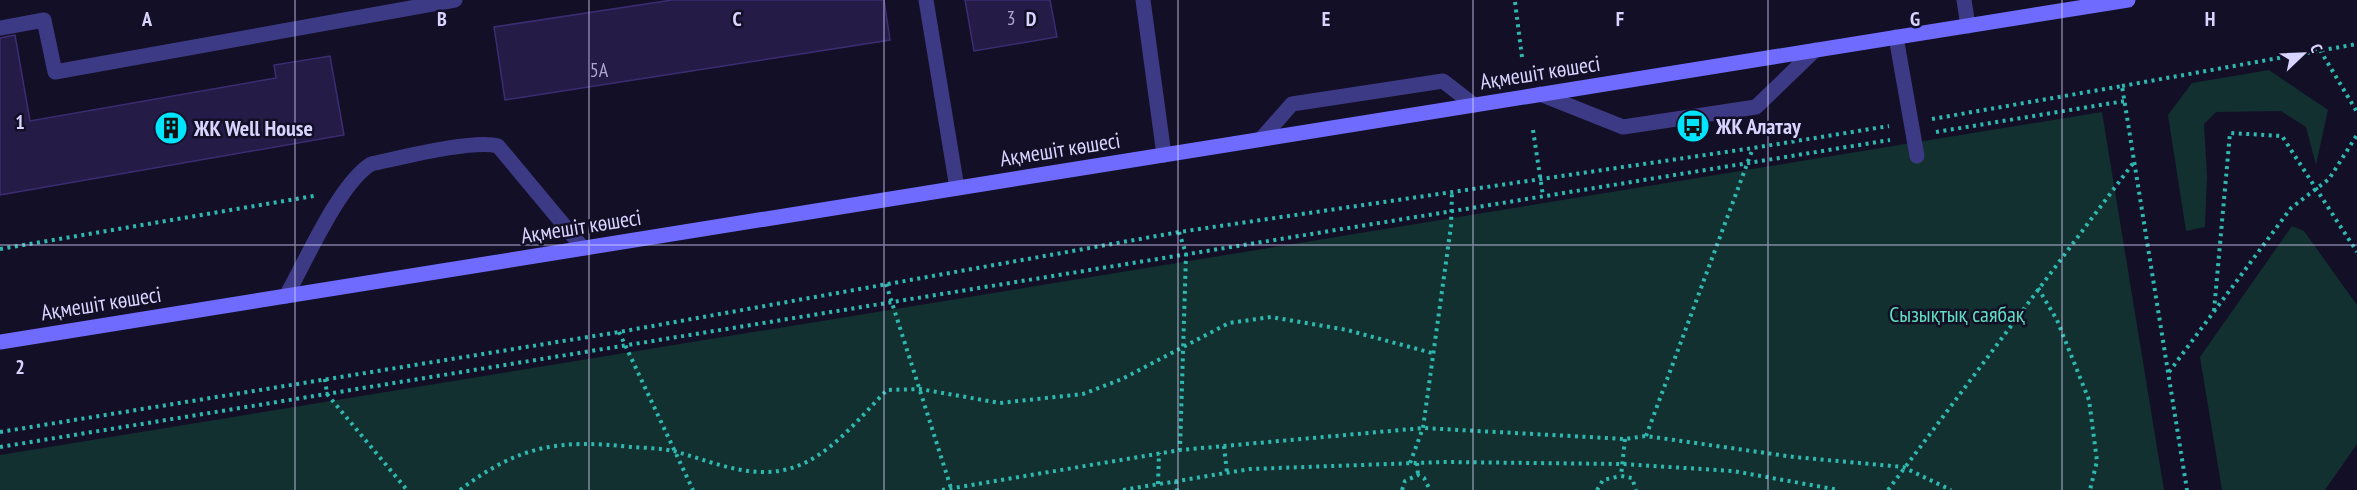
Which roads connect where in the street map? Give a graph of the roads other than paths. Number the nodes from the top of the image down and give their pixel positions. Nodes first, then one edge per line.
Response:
1 (455, 0) edge
2 (927, 0) edge
3 (1143, 0) edge
4 (1964, 0) edge
5 (2128, 0) edge
6 (1968, 26) junction
7 (0, 28) edge
8 (1896, 37) junction
9 (1815, 50) junction
10 (1540, 94) junction
11 (1474, 105) junction
12 (1261, 139) junction
13 (1164, 155) junction
14 (1917, 156) dead end
15 (957, 188) junction
16 (583, 248) junction
17 (286, 296) junction
18 (0, 342) edge

1 - 7 street
2 - 15 street
3 - 13 street
4 - 6 street
5 - 6 main road, Ақмешіт көшесі
6 - 8 main road, Ақмешіт көшесі
8 - 9 main road, Ақмешіт көшесі
8 - 14 street
9 - 10 main road, Ақмешіт көшесі
9 - 10 street
10 - 11 main road, Ақмешіт көшесі
11 - 12 main road, Ақмешіт көшесі
11 - 12 street
12 - 13 main road, Ақмешіт көшесі
13 - 15 main road, Ақмешіт көшесі
15 - 16 main road, Ақмешіт көшесі
16 - 17 main road, Ақмешіт көшесі
16 - 17 street
17 - 18 main road, Ақмешіт көшесі

